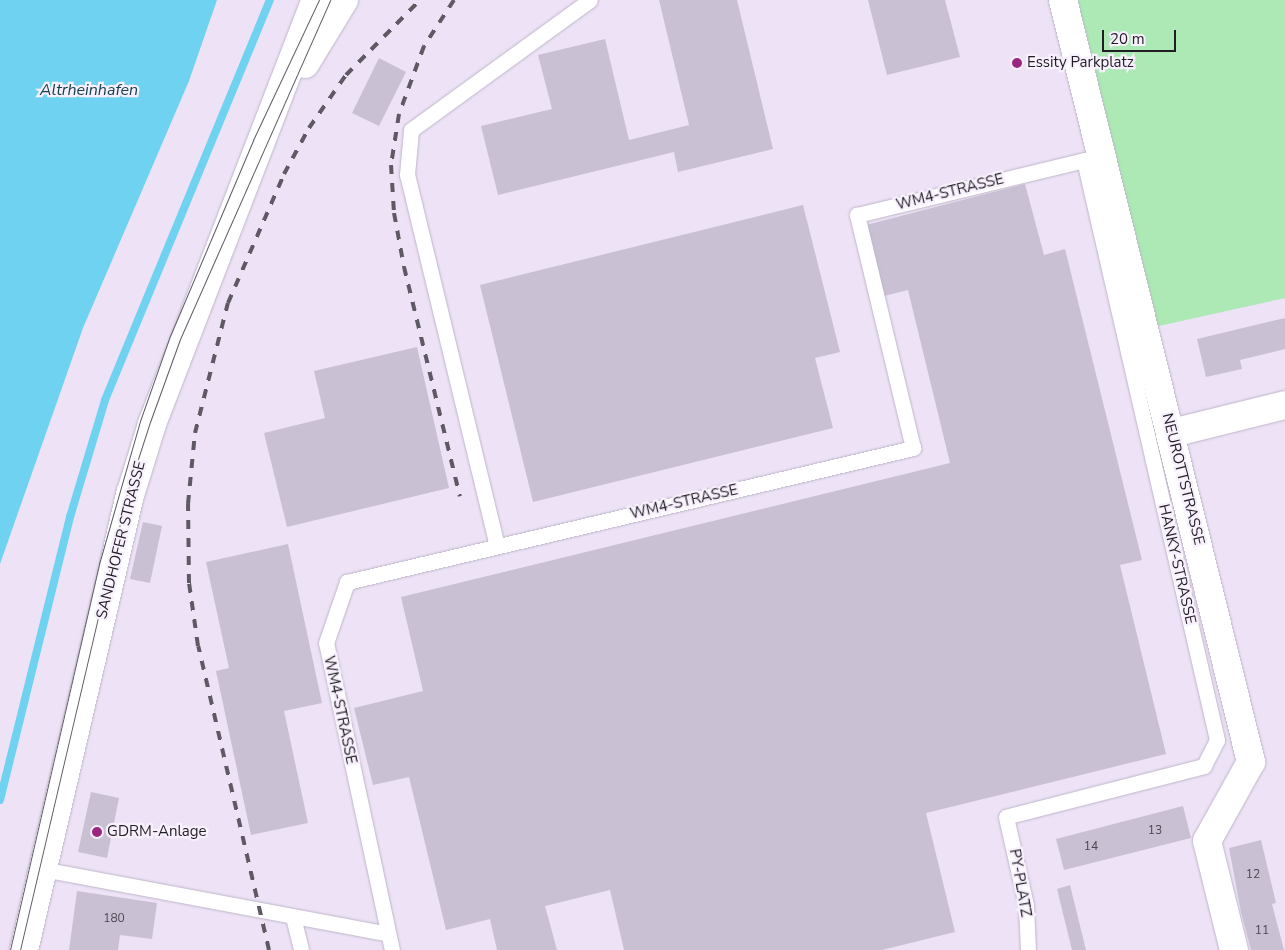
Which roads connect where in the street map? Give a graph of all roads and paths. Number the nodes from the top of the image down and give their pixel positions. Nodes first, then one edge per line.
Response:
1 (316, 0) edge
2 (344, 0) edge
3 (590, 0) edge
4 (1063, 0) edge
5 (264, 143) junction
6 (1084, 160) joint
7 (1285, 404) edge
8 (1172, 432) junction
9 (497, 546) junction
10 (1006, 817) joint
11 (42, 869) junction
12 (293, 917) junction
13 (388, 934) junction
14 (24, 950) edge
15 (301, 950) edge
16 (392, 950) edge
17 (1028, 950) edge
18 (1234, 950) edge

1 - 5 street, SANDHOFER STRASSE
2 - 5 street, SANDHOFER STRASSE
3 - 9 lane
4 - 8 street, NEUROTTSTRASSE
5 - 11 street, SANDHOFER STRASSE
6 - 9 lane, WM4-STRASSE
6 - 10 lane, HANKY-STRASSE
7 - 8 street
8 - 18 street, NEUROTTSTRASSE
9 - 13 lane, WM4-STRASSE
10 - 17 lane, PY-PLATZ
11 - 12 lane
11 - 14 street, SANDHOFER STRASSE
12 - 13 lane
12 - 15 lane
13 - 16 lane

